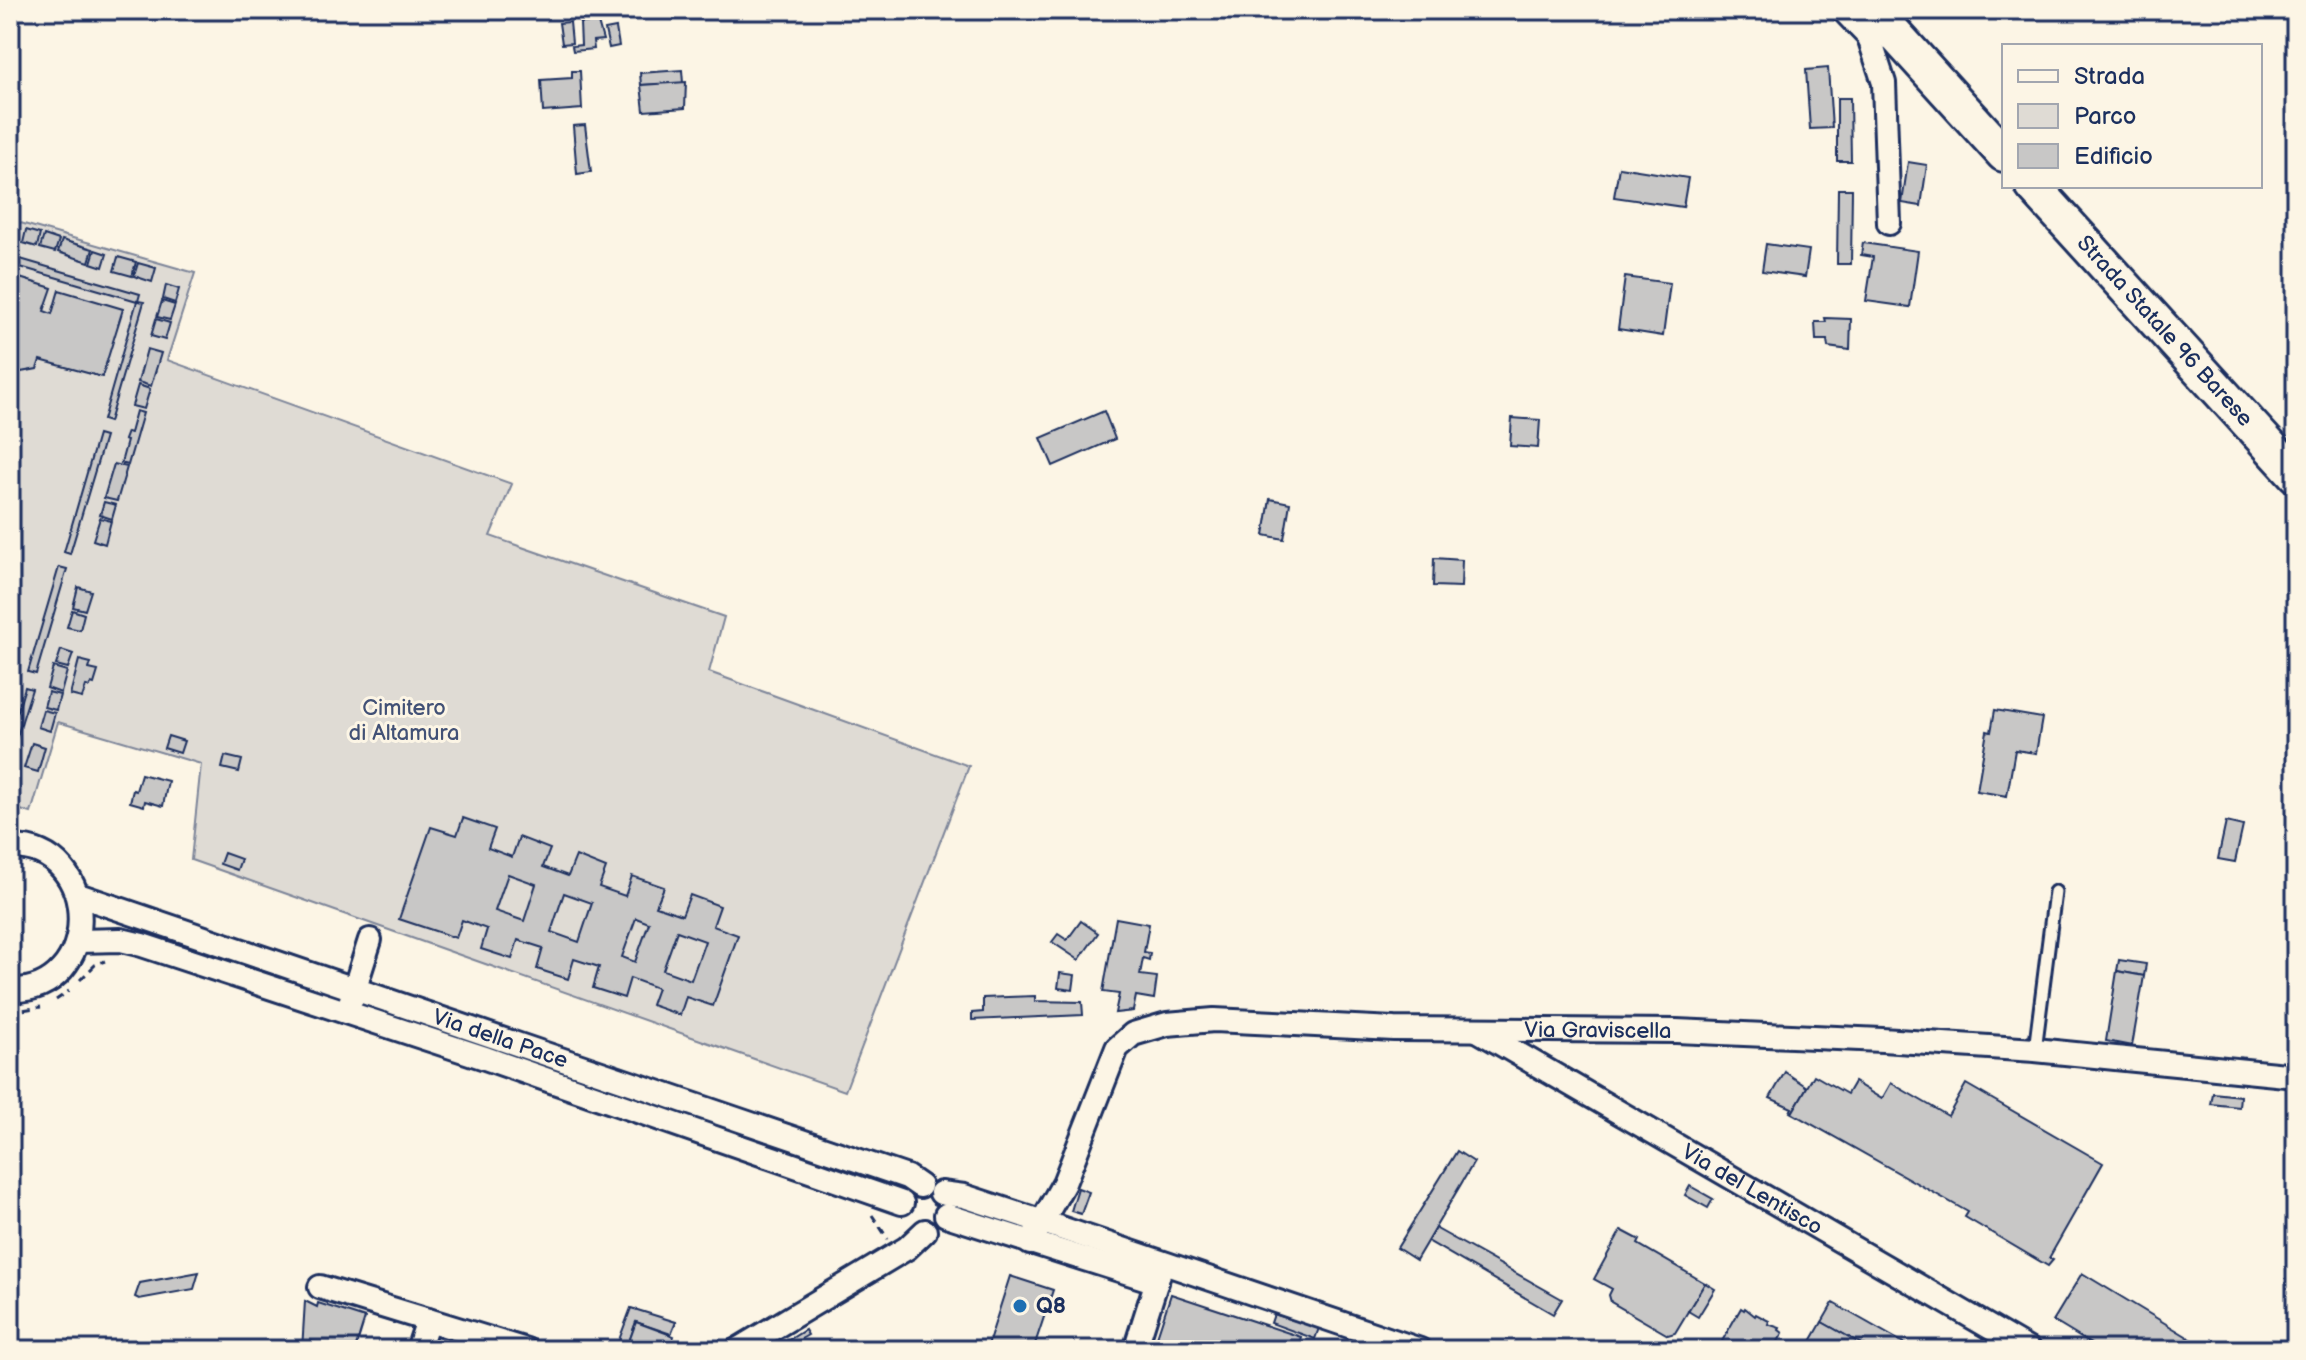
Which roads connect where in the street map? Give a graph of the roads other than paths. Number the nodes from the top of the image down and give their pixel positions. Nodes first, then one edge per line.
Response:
1 (1843, 10) edge
2 (1873, 10) edge
3 (2002, 152) edge
4 (2035, 188) edge
5 (1889, 223) dead end
6 (2296, 475) edge
7 (10, 847) edge
8 (2055, 892) dead end
9 (78, 895) junction
10 (370, 940) dead end
11 (78, 941) junction
12 (354, 989) junction
13 (10, 990) edge
14 (347, 1012) junction
15 (1476, 1030) junction
16 (2035, 1050) junction
17 (2296, 1076) edge
18 (931, 1189) junction
19 (902, 1203) junction
20 (946, 1215) junction
21 (1043, 1222) junction
22 (910, 1240) junction
23 (1030, 1243) junction
24 (1160, 1273) junction
25 (320, 1287) dead end
26 (428, 1320) junction
27 (418, 1350) edge
28 (526, 1350) edge
29 (737, 1350) edge
30 (1135, 1350) edge
31 (1420, 1350) edge
32 (2029, 1350) edge

1 - 5 street
2 - 3 main road
4 - 6 main road, Strada Statale 96 Barese
7 - 9 street
8 - 16 lane
9 - 11 street
9 - 12 street, Via della Pace
10 - 12 street
11 - 13 street
11 - 14 street, Via della Pace
12 - 14 street
12 - 18 street, Via della Pace
14 - 19 street, Via della Pace
15 - 16 street, Via Graviscella
15 - 21 street, Via Graviscella
15 - 32 street, Via del Lentisco
16 - 17 street, Via Graviscella
18 - 19 street
18 - 20 street
18 - 21 street, Via della Pace
19 - 22 street
20 - 22 street
20 - 23 street
21 - 23 street, Via Graviscella
21 - 24 street, Via della Pace
22 - 29 street
23 - 24 street
24 - 30 street
24 - 31 street
25 - 26 street
26 - 27 street
26 - 28 street

